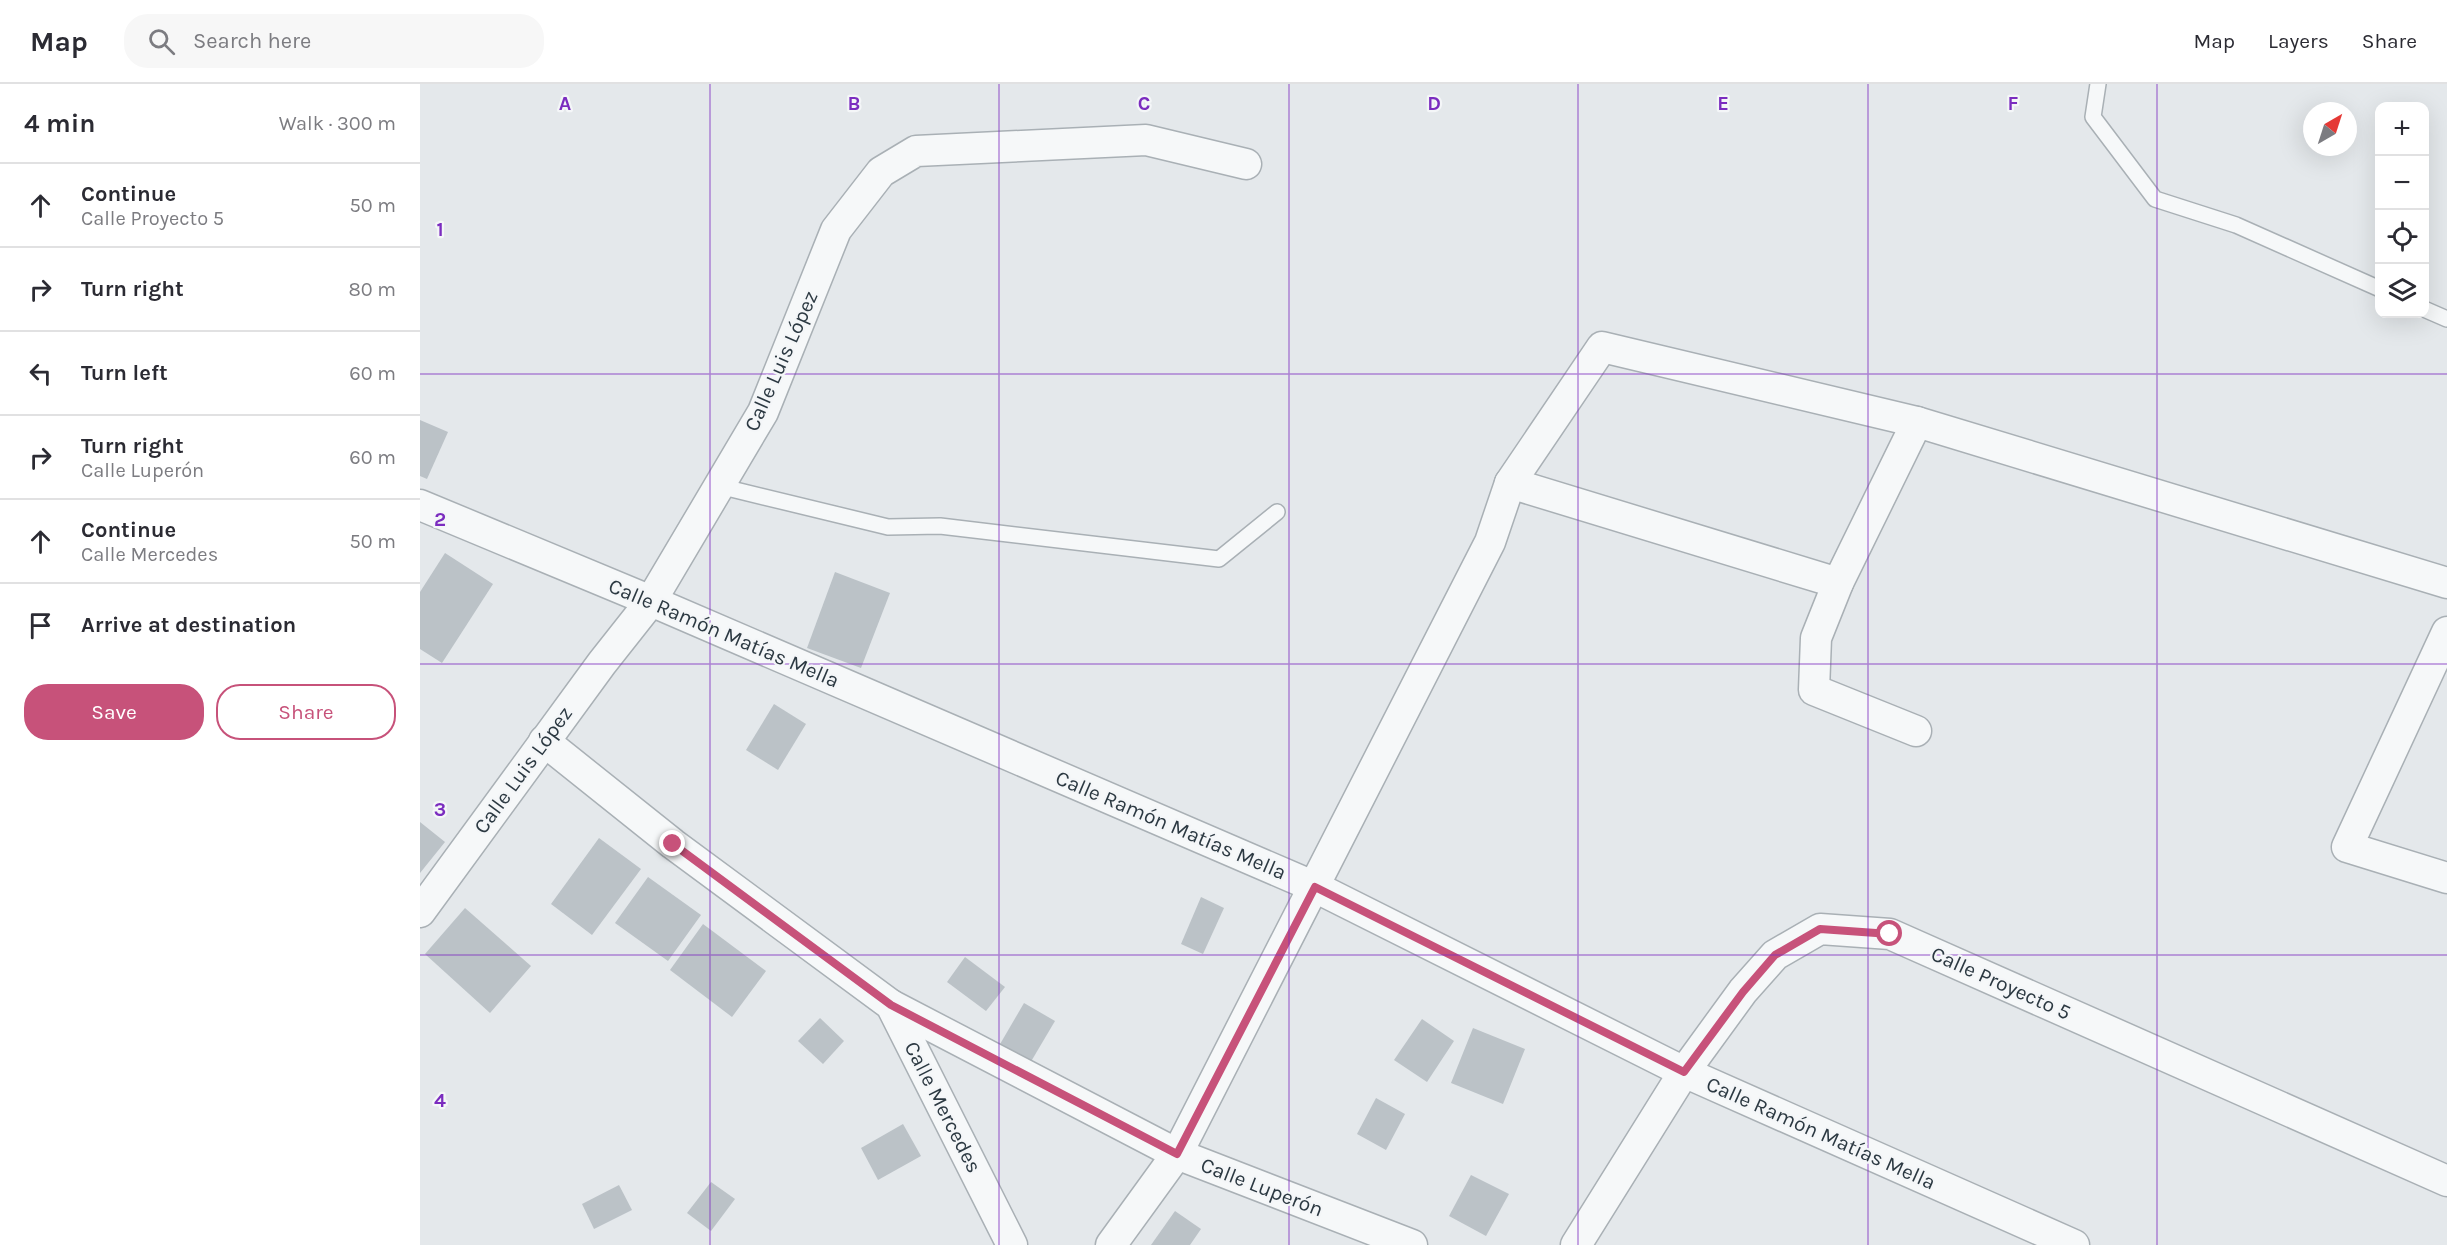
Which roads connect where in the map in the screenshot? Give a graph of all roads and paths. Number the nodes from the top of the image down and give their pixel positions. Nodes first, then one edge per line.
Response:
1 (2098, 84) edge
2 (1246, 164) dead end
3 (2375, 287) edge
4 (2429, 311) edge
5 (2447, 319) edge
6 (1917, 422) junction
7 (1509, 483) junction
8 (719, 486) junction
9 (420, 505) edge
10 (1277, 512) dead end
11 (1838, 583) junction
12 (2447, 583) edge
13 (651, 600) junction
14 (2447, 632) edge
15 (1916, 731) dead end
16 (544, 741) junction
17 (2447, 878) edge
18 (1315, 887) junction
19 (420, 912) edge
20 (891, 1005) junction
21 (1684, 1072) junction
22 (1177, 1154) junction
23 (2447, 1181) edge
24 (1012, 1245) edge
25 (1111, 1245) edge
26 (1412, 1245) edge
27 (1576, 1245) edge
28 (2074, 1245) edge

1 - 3 lane
2 - 8 street, Calle Luis López
4 - 5 lane
6 - 7 street
6 - 11 street
6 - 12 street
7 - 11 street
7 - 18 street
8 - 10 lane
8 - 13 street, Calle Luis López
9 - 13 street, Calle Ramón Matías Mella
11 - 15 street
13 - 16 street, Calle Luis López
13 - 18 street, Calle Ramón Matías Mella
14 - 17 street
16 - 19 street, Calle Luis López
16 - 20 street, Calle Mercedes
18 - 21 street, Calle Ramón Matías Mella
18 - 22 street
20 - 22 street, Calle Luperón
20 - 24 street, Calle Mercedes
21 - 23 street, Calle Proyecto 5
21 - 27 street, Calle Proyecto 5
21 - 28 street, Calle Ramón Matías Mella
22 - 25 street
22 - 26 street, Calle Luperón

